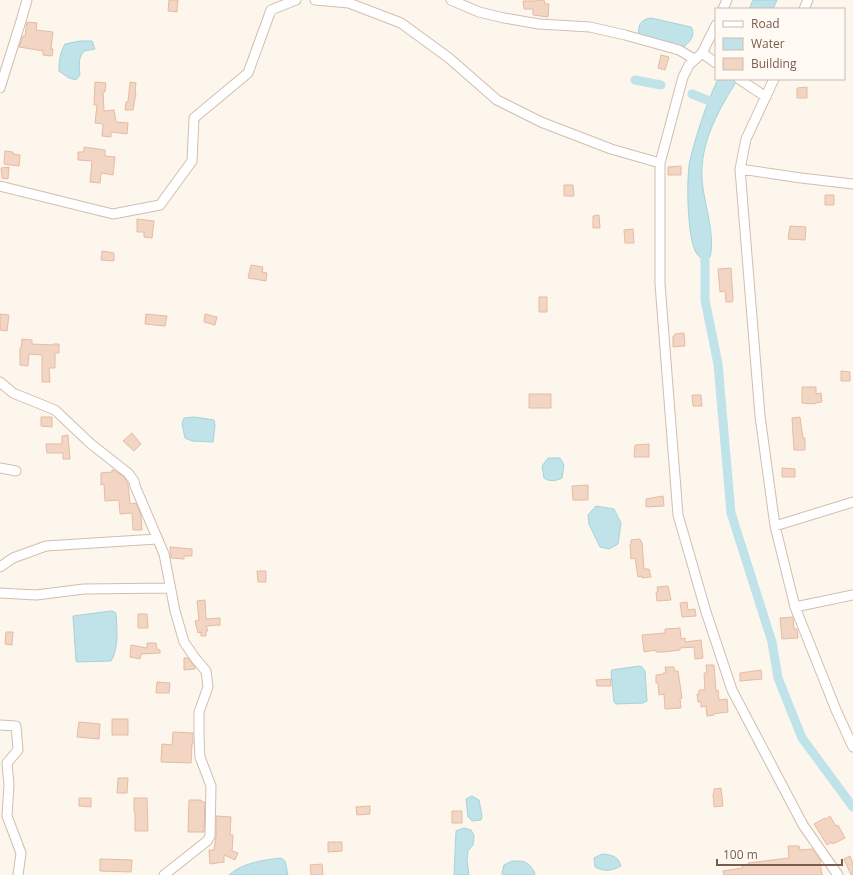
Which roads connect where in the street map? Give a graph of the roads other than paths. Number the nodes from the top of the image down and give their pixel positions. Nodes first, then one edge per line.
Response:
1 (27, 0) edge
2 (296, 0) edge
3 (315, 0) edge
4 (451, 0) edge
5 (715, 27) edge
6 (702, 53) junction
7 (694, 59) junction
8 (715, 62) edge
9 (741, 80) edge
10 (774, 80) edge
11 (0, 88) edge
12 (766, 97) junction
13 (660, 163) junction
14 (740, 169) junction
15 (853, 184) edge
16 (0, 186) edge
17 (0, 382) edge
18 (0, 468) edge
19 (16, 471) dead end
20 (853, 502) edge
21 (775, 526) junction
22 (157, 539) junction
23 (0, 567) edge
24 (170, 588) junction
25 (0, 594) edge
26 (853, 595) edge
27 (795, 608) junction
28 (0, 725) edge
29 (853, 746) edge
30 (18, 875) edge
31 (164, 875) edge
32 (838, 875) edge

1 - 11 street
2 - 16 street
3 - 13 street
4 - 7 street
5 - 6 street
6 - 7 street
6 - 8 street
7 - 13 street
9 - 12 street
10 - 12 street
12 - 14 street
13 - 32 street
14 - 15 street
14 - 21 street
17 - 22 street
18 - 19 street
20 - 21 street
21 - 27 street
22 - 23 street
22 - 24 street
24 - 25 street
24 - 31 street
26 - 27 street
27 - 29 street
28 - 30 street

